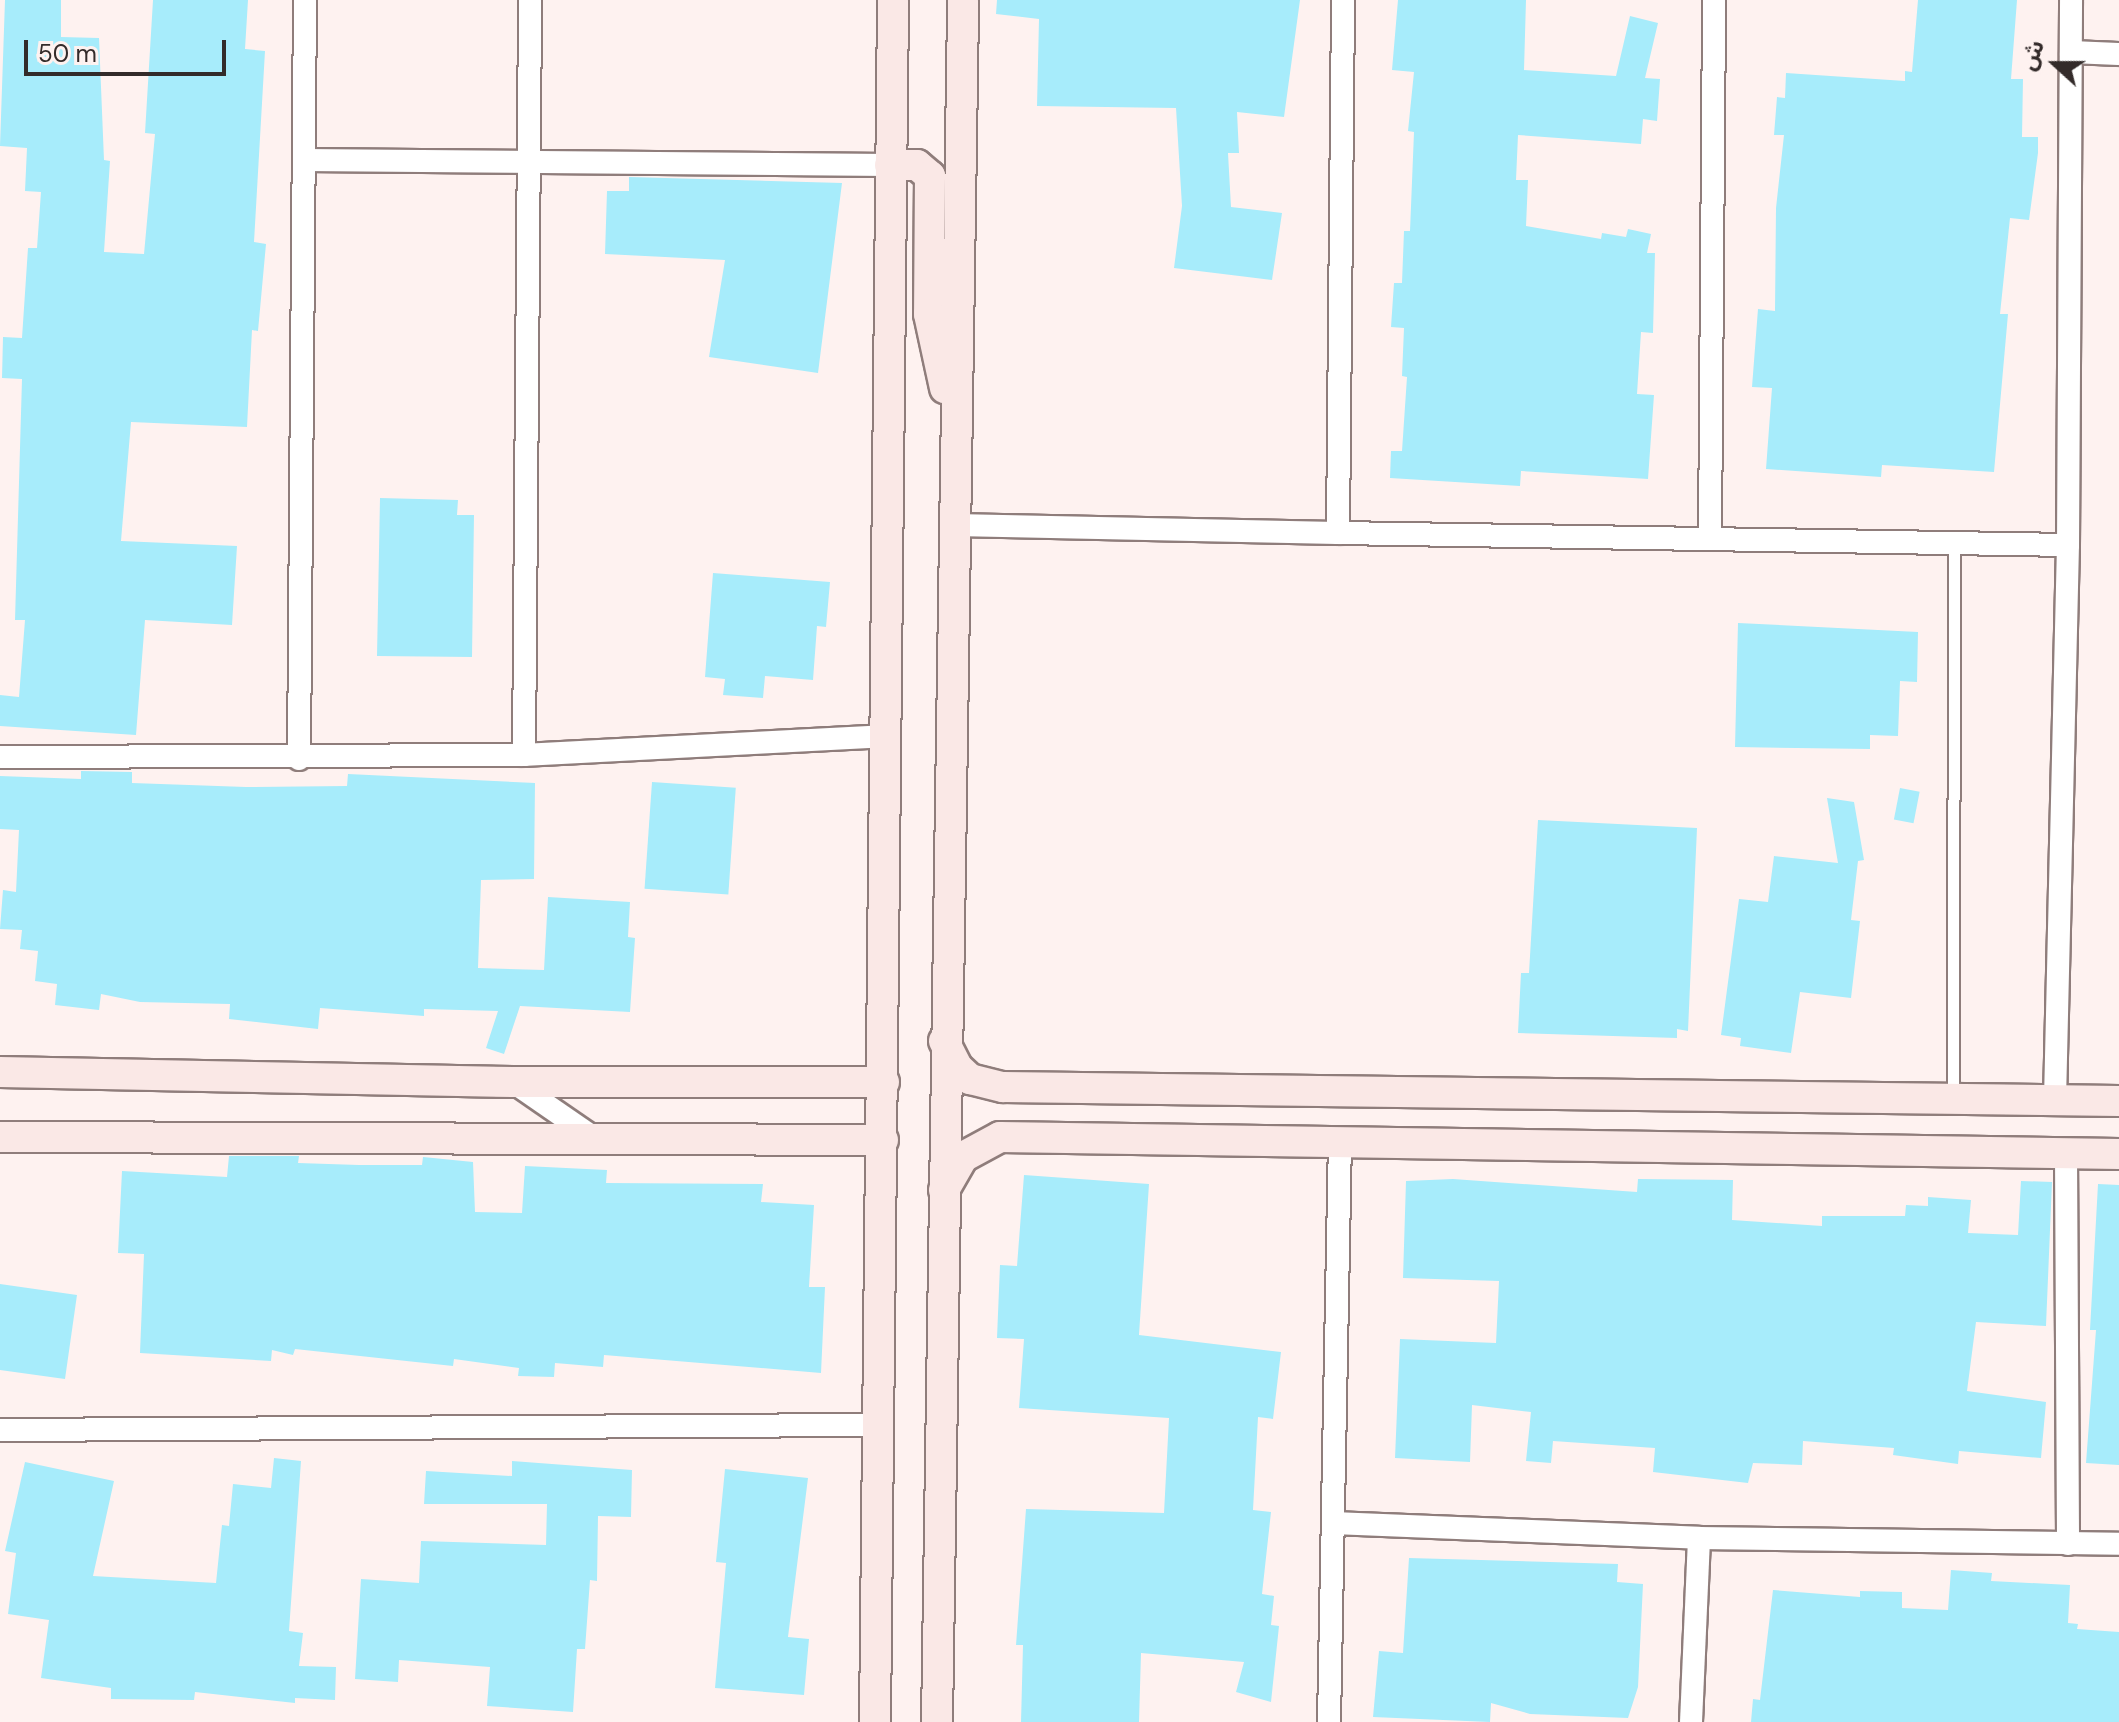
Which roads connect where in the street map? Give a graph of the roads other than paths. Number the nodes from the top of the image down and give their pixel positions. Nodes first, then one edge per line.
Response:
1 (305, 0) edge
2 (530, 0) edge
3 (893, 0) edge
4 (963, 0) edge
5 (1343, 0) edge
6 (1714, 0) edge
7 (2071, 0) edge
8 (2071, 52) junction
9 (2119, 54) edge
10 (304, 160) junction
11 (529, 161) junction
12 (890, 165) junction
13 (956, 437) junction
14 (954, 525) junction
15 (1338, 533) junction
16 (1710, 539) junction
17 (1954, 543) junction
18 (2068, 545) junction
19 (887, 736) junction
20 (524, 755) junction
21 (0, 757) edge
22 (299, 759) junction
23 (944, 1040) junction
24 (0, 1072) edge
25 (513, 1082) junction
26 (884, 1082) junction
27 (1031, 1088) junction
28 (1953, 1099) junction
29 (2055, 1100) junction
30 (2119, 1101) edge
31 (0, 1137) edge
32 (1029, 1137) junction
33 (883, 1140) junction
34 (597, 1141) junction
35 (1340, 1141) junction
36 (2066, 1154) junction
37 (2119, 1154) edge
38 (943, 1191) junction
39 (879, 1425) junction
40 (0, 1430) edge
41 (1333, 1523) junction
42 (1699, 1538) junction
43 (2068, 1544) junction
44 (2119, 1544) edge
45 (875, 1722) edge
46 (937, 1722) edge
47 (1329, 1722) edge
48 (1691, 1722) edge

1 - 10 street
2 - 11 street
3 - 12 street
4 - 13 street
5 - 15 street
6 - 16 street
7 - 8 street
8 - 9 street
8 - 18 street
10 - 11 street
10 - 22 street
11 - 12 street
11 - 20 street
12 - 13 street
12 - 19 street
13 - 14 street
14 - 15 street
14 - 23 street
15 - 16 street
16 - 17 street
17 - 18 street
17 - 28 lane
18 - 29 street
19 - 20 street
19 - 26 street
20 - 22 street
21 - 22 street
23 - 27 street
23 - 38 street
24 - 25 street
25 - 26 street
25 - 34 street
26 - 33 street
27 - 28 street
27 - 32 street
28 - 29 street
29 - 30 street
31 - 34 street
32 - 35 street
32 - 38 street
33 - 34 street
33 - 39 street
35 - 36 street
35 - 41 street
36 - 37 street
36 - 43 street
38 - 46 street
39 - 40 street
39 - 45 street
41 - 42 street
41 - 47 street
42 - 43 street
42 - 48 street
43 - 44 street

